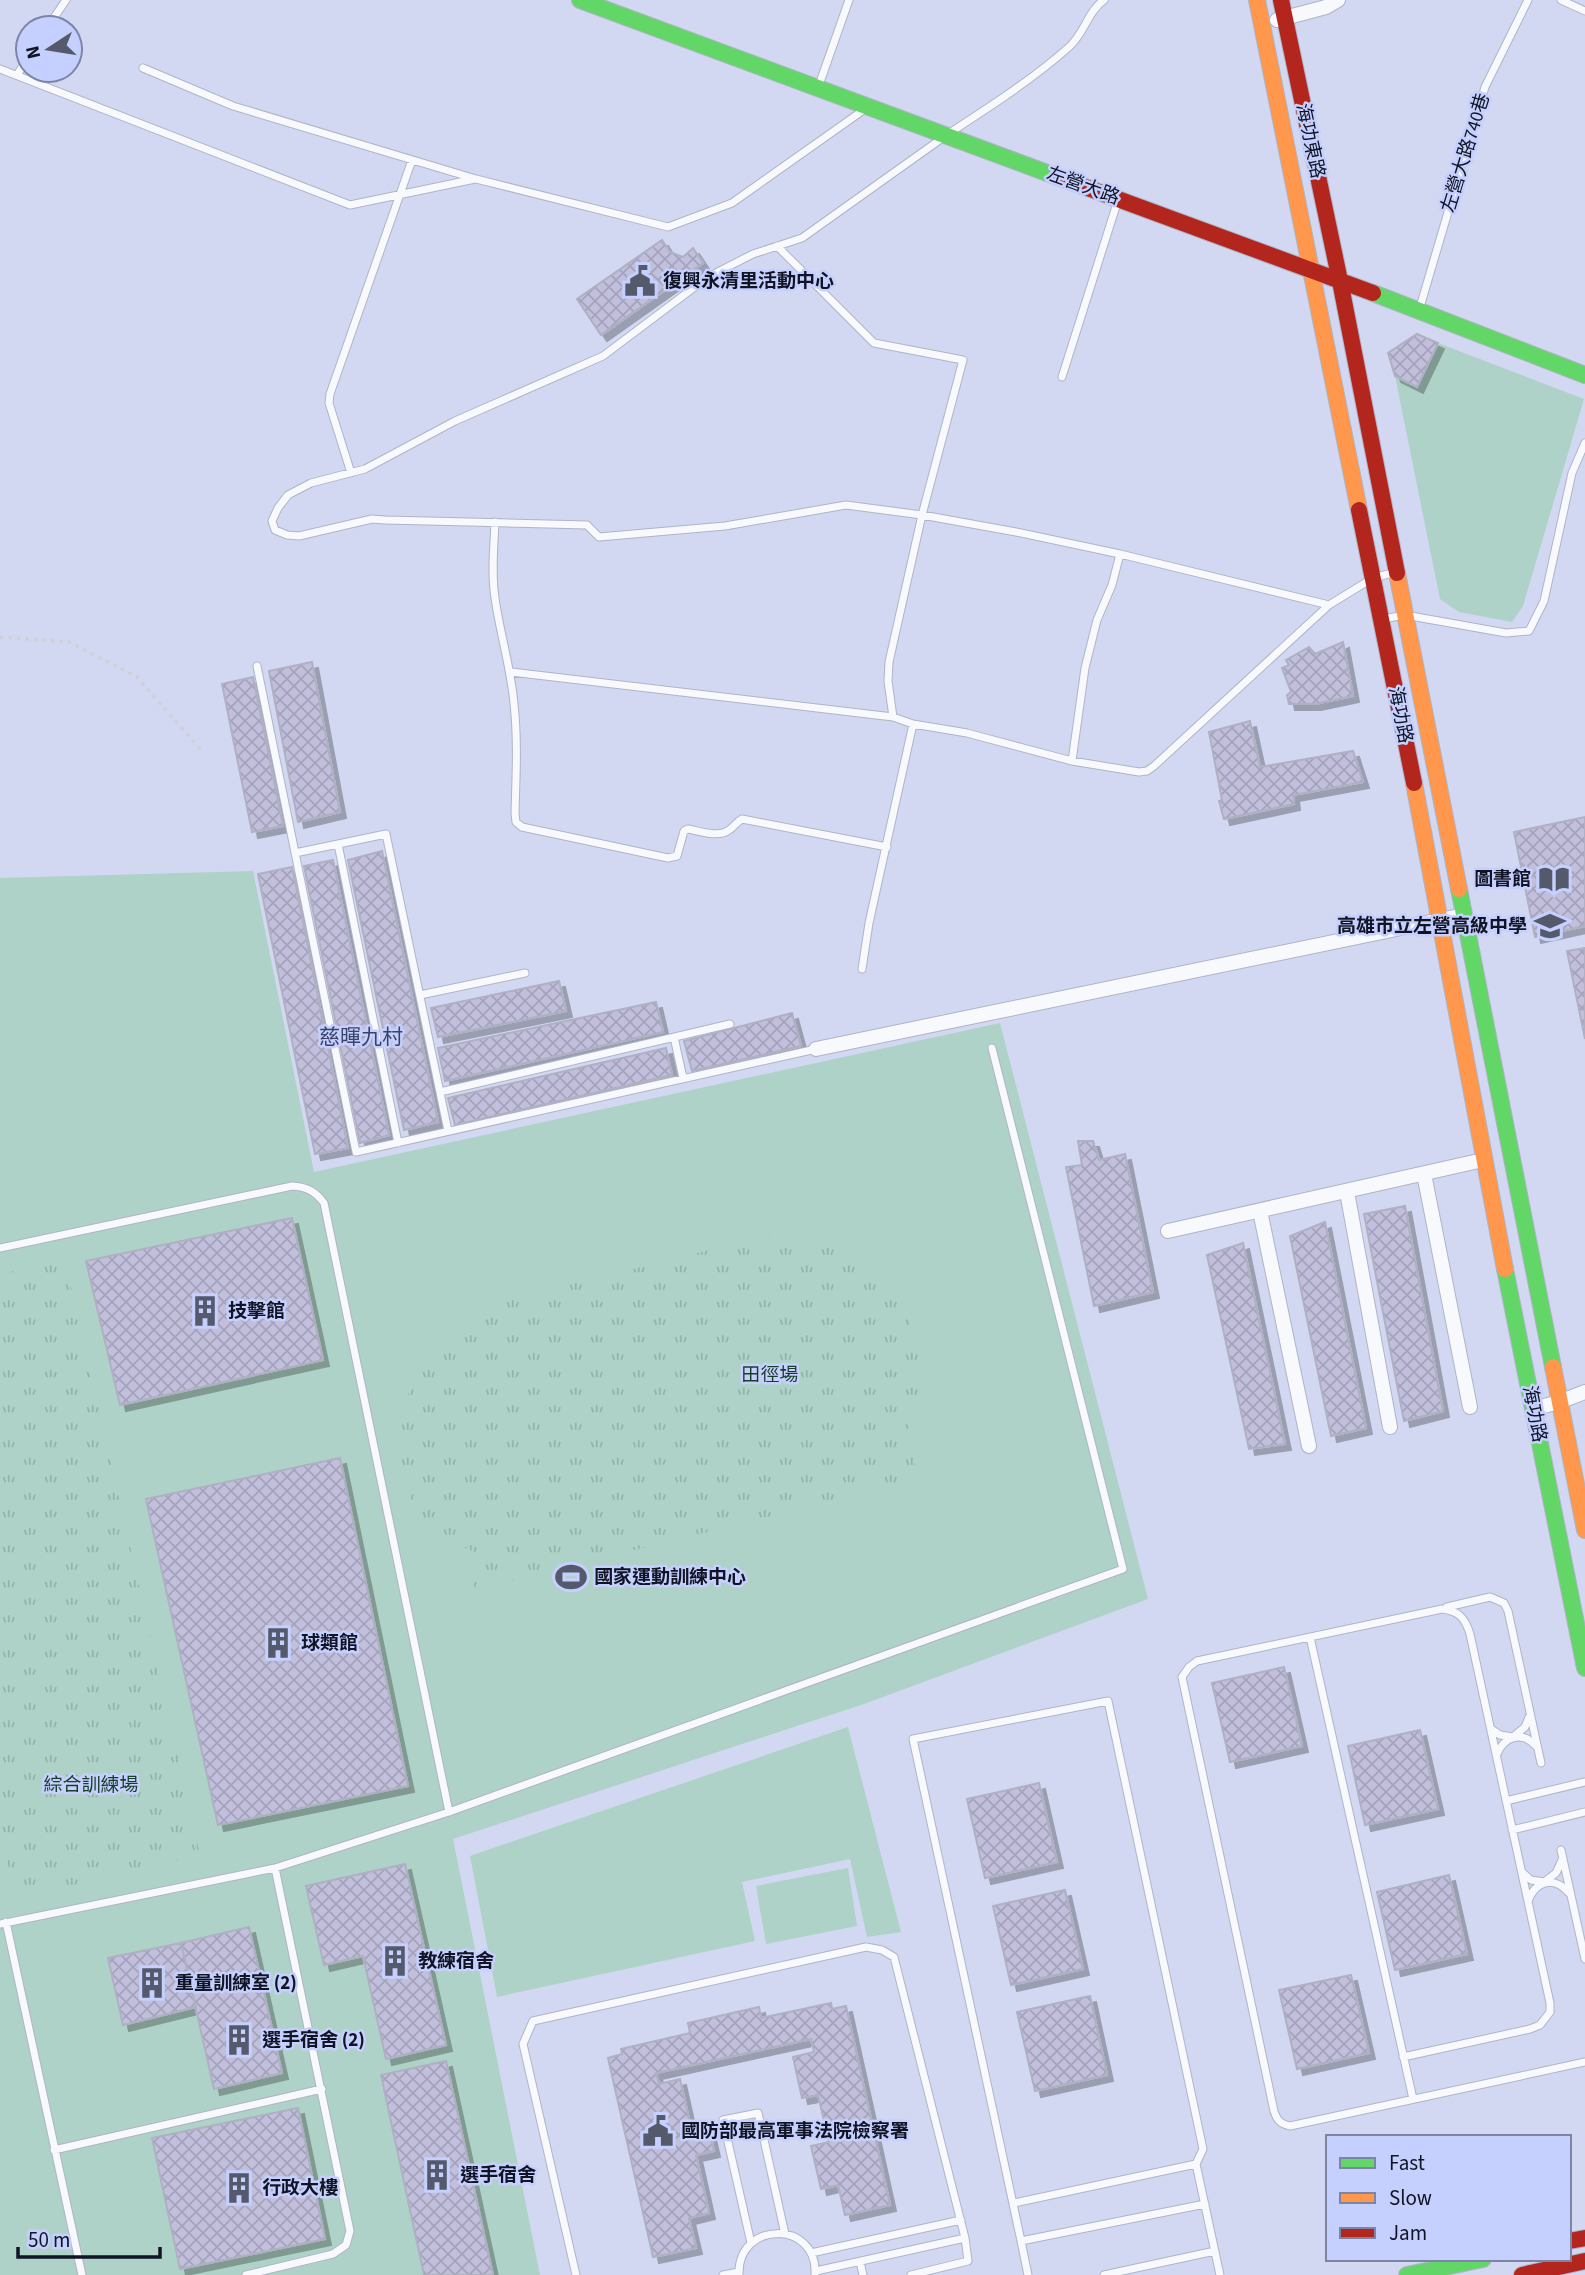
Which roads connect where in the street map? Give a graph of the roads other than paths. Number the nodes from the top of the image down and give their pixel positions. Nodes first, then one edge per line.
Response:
1 (580, 0) edge
2 (849, 0) edge
3 (1104, 0) edge
4 (1257, 0) edge
5 (1281, 0) edge
6 (1338, 0) edge
7 (1528, 0) edge
8 (1561, 0) edge
9 (1585, 11) edge
10 (1285, 18) junction
11 (1262, 23) junction
12 (143, 68) dead end
13 (40, 84) edge
14 (817, 88) junction
15 (869, 107) junction
16 (945, 135) junction
17 (412, 160) junction
18 (476, 179) junction
19 (401, 194) junction
20 (1119, 200) junction
21 (777, 246) junction
22 (1312, 272) junction
23 (1340, 281) junction
24 (1419, 311) junction
25 (1585, 375) edge
26 (1062, 377) dead end
27 (1585, 443) edge
28 (351, 473) junction
29 (922, 515) junction
30 (495, 522) junction
31 (1120, 554) junction
32 (1396, 572) junction
33 (1373, 578) junction
34 (1329, 605) junction
35 (1405, 615) junction
36 (1381, 619) junction
37 (257, 666) dead end
38 (511, 673) junction
39 (893, 717) junction
40 (913, 724) junction
41 (1072, 761) junction
42 (338, 844) junction
43 (887, 847) junction
44 (295, 853) junction
45 (1464, 915) junction
46 (1441, 920) junction
47 (862, 969) dead end
48 (525, 972) dead end
49 (420, 995) junction
50 (730, 1024) dead end
51 (674, 1037) junction
52 (992, 1048) dead end
53 (816, 1049) joint
54 (683, 1078) junction
55 (440, 1092) junction
56 (448, 1131) junction
57 (398, 1143) junction
58 (1510, 1154) junction
59 (1483, 1160) junction
60 (1424, 1174) junction
61 (1347, 1192) junction
62 (1260, 1211) junction
63 (1168, 1231) dead end
64 (0, 1248) edge
65 (1585, 1392) edge
66 (1559, 1402) junction
67 (1470, 1407) dead end
68 (1533, 1409) junction
69 (1390, 1427) dead end
70 (1309, 1446) dead end
71 (1585, 1530) edge
72 (1476, 1600) junction
73 (1442, 1609) junction
74 (1470, 1634) junction
75 (1310, 1637) junction
76 (1585, 1668) edge
77 (1530, 1712) junction
78 (1490, 1728) junction
79 (1513, 1737) junction
80 (1537, 1747) junction
81 (1496, 1755) junction
82 (1541, 1763) dead end
83 (1585, 1782) edge
84 (1506, 1801) junction
85 (449, 1812) junction
86 (1585, 1812) edge
87 (1512, 1830) junction
88 (275, 1868) junction
89 (1522, 1871) junction
90 (1544, 1882) junction
91 (1570, 1894) junction
92 (1528, 1902) junction
93 (3, 1923) edge
94 (1585, 1959) edge
95 (1403, 2057) junction
96 (1585, 2062) edge
97 (323, 2089) junction
98 (1413, 2099) junction
99 (54, 2150) junction
100 (1196, 2164) junction
101 (1014, 2203) junction
102 (1205, 2204) junction
103 (961, 2220) junction
104 (785, 2234) junction
105 (965, 2238) junction
106 (1021, 2241) junction
107 (751, 2243) junction
108 (1215, 2251) junction
109 (811, 2253) junction
110 (1474, 2261) edge
111 (860, 2262) junction
112 (1585, 2262) edge
113 (739, 2273) edge
114 (816, 2273) edge
115 (82, 2275) edge
116 (246, 2275) edge
117 (576, 2275) edge
118 (723, 2275) edge
119 (863, 2275) edge
120 (911, 2275) edge
121 (1028, 2275) edge
122 (1104, 2275) edge
123 (1220, 2275) edge
124 (1408, 2275) edge
125 (1522, 2275) edge

1 - 14 street, 左營大路
2 - 14 lane
3 - 16 lane
4 - 11 street, 海功東路
5 - 10 street, 海功東路
6 - 10 street
7 - 24 lane, 左營大路740巷
8 - 9 lane
10 - 11 street
10 - 23 street, 海功東路
11 - 22 street, 海功東路
12 - 17 lane
13 - 19 lane
14 - 15 street, 左營大路
15 - 16 street, 左營大路
15 - 18 lane
16 - 20 street, 左營大路
16 - 21 lane
17 - 18 lane
17 - 19 lane
18 - 19 lane
19 - 28 lane
20 - 22 street, 左營大路
20 - 26 lane
21 - 28 lane
21 - 29 lane
22 - 23 street, 左營大路
22 - 33 street, 海功路
23 - 24 street, 左營大路
23 - 32 street, 海功路
24 - 25 street, 左營大路
27 - 35 lane
28 - 30 lane
29 - 30 lane
29 - 31 lane
29 - 39 lane
30 - 38 lane
31 - 34 lane
31 - 41 lane
32 - 33 lane
32 - 35 street, 海功路
33 - 34 lane
33 - 36 street, 海功路
34 - 41 lane
35 - 36 lane
35 - 45 street, 海功路
36 - 46 street, 海功路
37 - 44 lane
38 - 39 lane
38 - 43 lane
39 - 40 lane
40 - 41 lane
40 - 43 lane
42 - 44 lane
42 - 49 lane
42 - 57 lane
43 - 47 lane
44 - 57 lane
45 - 46 street
45 - 58 street, 海功路
46 - 53 street
46 - 59 street, 海功路
48 - 49 lane
49 - 55 lane
50 - 51 lane
51 - 54 lane
51 - 55 lane
52 - 85 lane
53 - 54 lane
54 - 56 lane
55 - 56 lane
56 - 57 lane
58 - 59 street
58 - 66 street, 海功路
59 - 60 street
59 - 68 street, 海功路
60 - 61 street
60 - 67 street
61 - 62 street
61 - 69 street
62 - 63 street
62 - 70 street
64 - 85 lane
65 - 66 street
66 - 68 street
66 - 71 street, 海功路
68 - 76 street, 海功路
72 - 73 lane
72 - 74 lane
72 - 77 lane
73 - 74 lane
73 - 75 lane
74 - 78 lane
75 - 95 lane
75 - 98 lane
77 - 79 lane
77 - 80 lane
78 - 79 lane
78 - 81 lane
79 - 80 lane
79 - 81 lane
80 - 82 lane
81 - 84 lane
83 - 84 lane
84 - 87 lane
85 - 88 lane
86 - 87 lane
87 - 89 lane
88 - 93 lane
88 - 97 lane
89 - 90 lane
89 - 92 lane
90 - 91 lane
90 - 91 lane
90 - 92 lane
91 - 94 lane
92 - 95 lane
93 - 99 lane
95 - 98 lane
96 - 98 lane
97 - 99 lane
97 - 116 lane
99 - 115 lane
100 - 101 lane
100 - 101 lane
100 - 102 lane
101 - 106 lane
102 - 106 lane
102 - 108 lane
103 - 105 lane
103 - 109 lane
103 - 117 lane
104 - 107 lane
104 - 107 lane
104 - 109 lane
105 - 111 lane
105 - 120 lane
106 - 121 lane
107 - 113 lane
108 - 122 lane
108 - 123 lane
109 - 114 lane
110 - 124 street
111 - 114 lane
111 - 119 lane
112 - 125 street
113 - 118 lane

